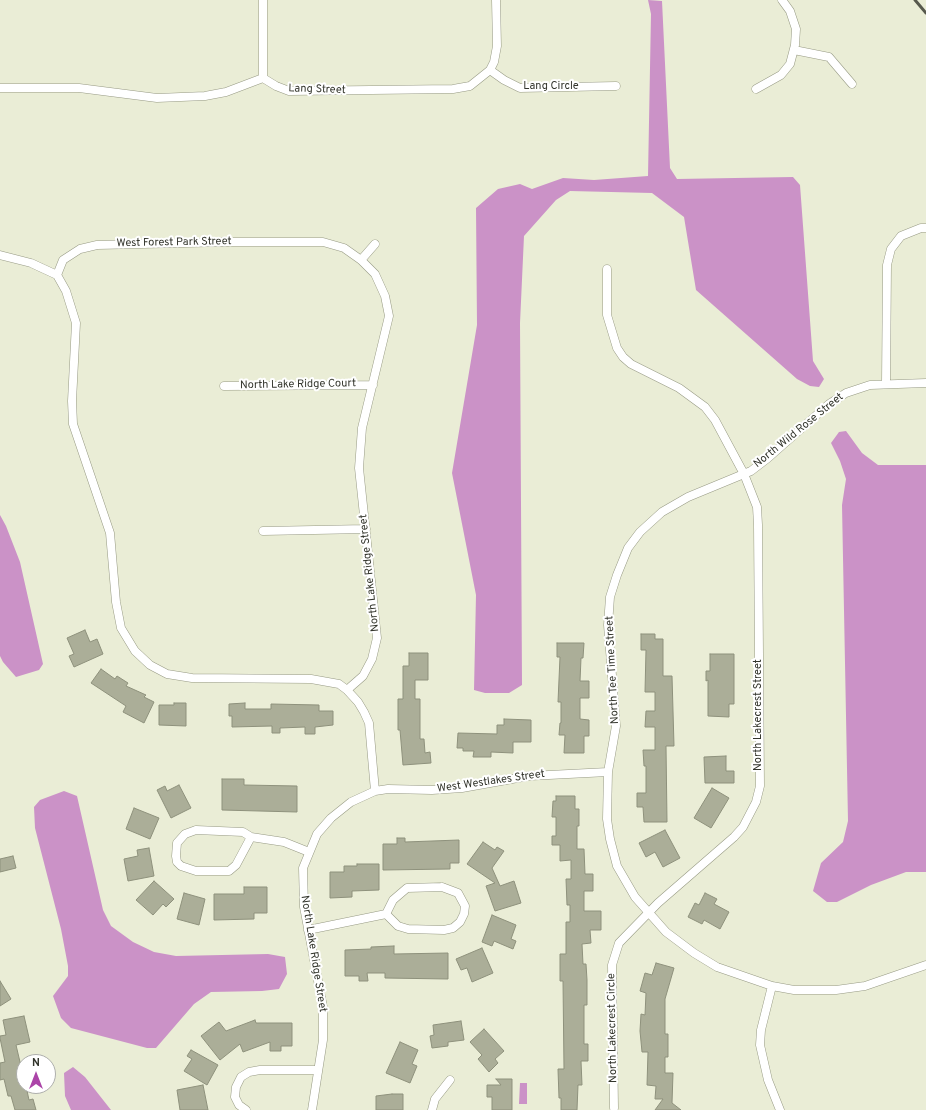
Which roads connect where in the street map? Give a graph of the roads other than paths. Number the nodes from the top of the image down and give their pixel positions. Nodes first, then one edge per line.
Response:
1 (262, 0) edge
2 (496, 0) edge
3 (782, 0) edge
4 (794, 50) junction
5 (490, 70) junction
6 (263, 78) junction
7 (852, 84) dead end
8 (616, 86) dead end
9 (0, 88) edge
10 (756, 89) dead end
11 (926, 228) edge
12 (374, 244) dead end
13 (0, 255) edge
14 (361, 260) junction
15 (607, 269) dead end
16 (57, 275) junction
17 (926, 383) edge
18 (886, 384) junction
19 (373, 385) junction
20 (224, 386) dead end
21 (744, 474) junction
22 (366, 529) junction
23 (264, 531) dead end
24 (348, 690) junction
25 (608, 772) junction
26 (375, 791) junction
27 (251, 837) junction
28 (309, 852) junction
29 (386, 914) junction
30 (649, 914) junction
31 (308, 930) junction
32 (926, 965) edge
33 (772, 986) junction
34 (318, 1070) junction
35 (450, 1080) dead end
36 (614, 1108) dead end
37 (246, 1110) edge
38 (312, 1110) edge
39 (432, 1110) edge
40 (780, 1110) edge

1 - 6 street
2 - 5 street
3 - 4 street
4 - 7 street
4 - 10 street
5 - 6 street, Lang Street
5 - 8 street, Lang Circle
6 - 9 street
11 - 18 street
12 - 14 street
13 - 16 street
14 - 16 street, West Forest Park Street
14 - 19 street, North Lake Ridge Street
15 - 21 street
16 - 24 street
17 - 18 street, North Wild Rose Street
18 - 21 street, North Wild Rose Street
19 - 20 street, North Lake Ridge Court
19 - 22 street, North Lake Ridge Street
21 - 25 street, North Tee Time Street
21 - 30 street, North Lakecrest Street
22 - 23 street
22 - 24 street, North Lake Ridge Street
24 - 26 street
25 - 26 street, West Westlakes Street
25 - 30 street, North Tee Time Street
26 - 28 street, North Lake Ridge Street
27 - 27 street
27 - 28 street
28 - 31 street, North Lake Ridge Street
29 - 29 street
29 - 31 street
30 - 33 street, North Tee Time Street
30 - 36 street, North Lakecrest Circle
31 - 34 street, North Lake Ridge Street
32 - 33 street, North Tee Time Street
33 - 40 street
34 - 37 street
34 - 38 street, North Lake Ridge Street
35 - 39 street

